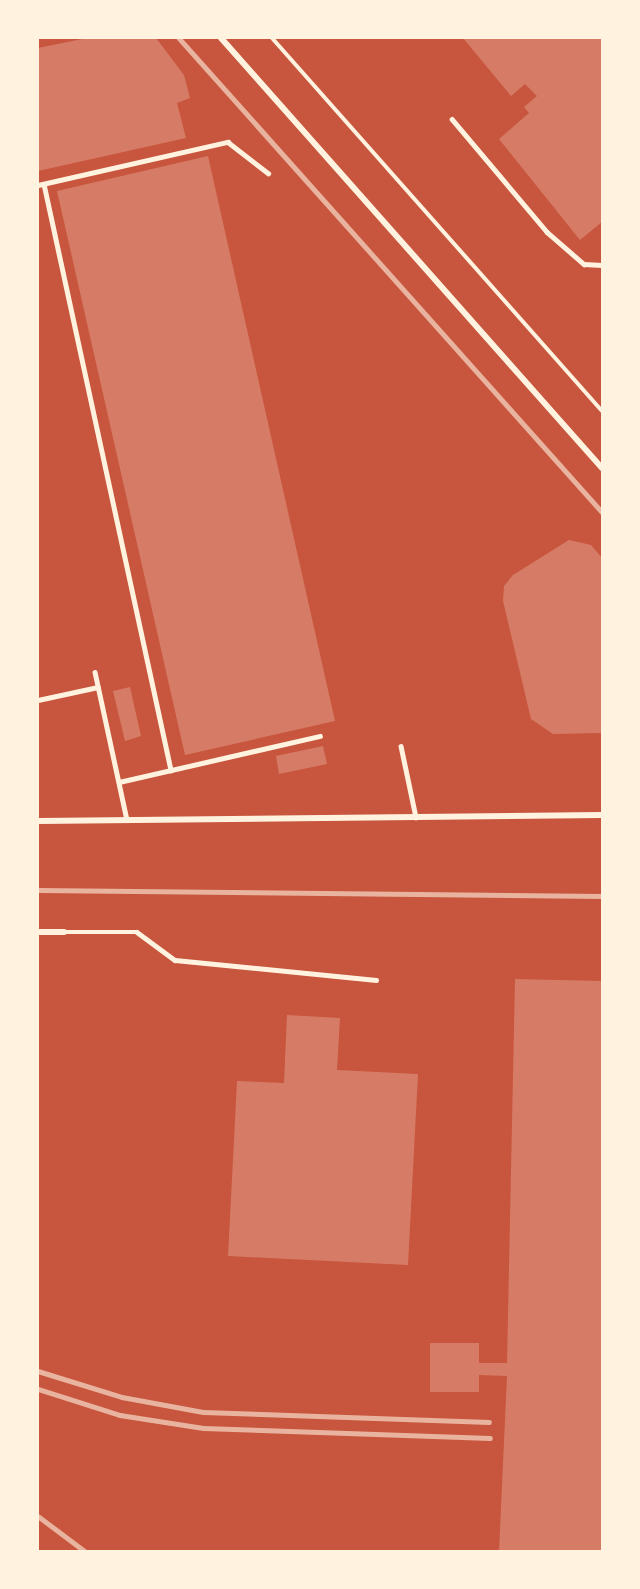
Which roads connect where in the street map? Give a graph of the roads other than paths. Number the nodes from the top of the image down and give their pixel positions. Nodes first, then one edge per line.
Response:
1 (221, 38) edge
2 (452, 119) dead end
3 (268, 173) dead end
4 (44, 184) junction
5 (38, 185) edge
6 (603, 265) edge
7 (603, 468) edge
8 (95, 672) dead end
9 (98, 687) junction
10 (38, 700) edge
11 (320, 736) dead end
12 (400, 746) dead end
13 (171, 770) junction
14 (119, 782) junction
15 (603, 815) edge
16 (416, 817) junction
17 (127, 820) junction
18 (38, 821) edge
19 (38, 932) edge
20 (64, 932) joint
21 (375, 980) dead end

1 - 7 street
2 - 6 lane
3 - 4 lane
4 - 5 lane
4 - 13 lane
8 - 9 lane
9 - 10 lane
9 - 14 lane
11 - 13 lane
12 - 16 lane
13 - 14 lane
14 - 17 lane
15 - 16 street
16 - 17 street
17 - 18 street
19 - 20 street
20 - 21 lane

